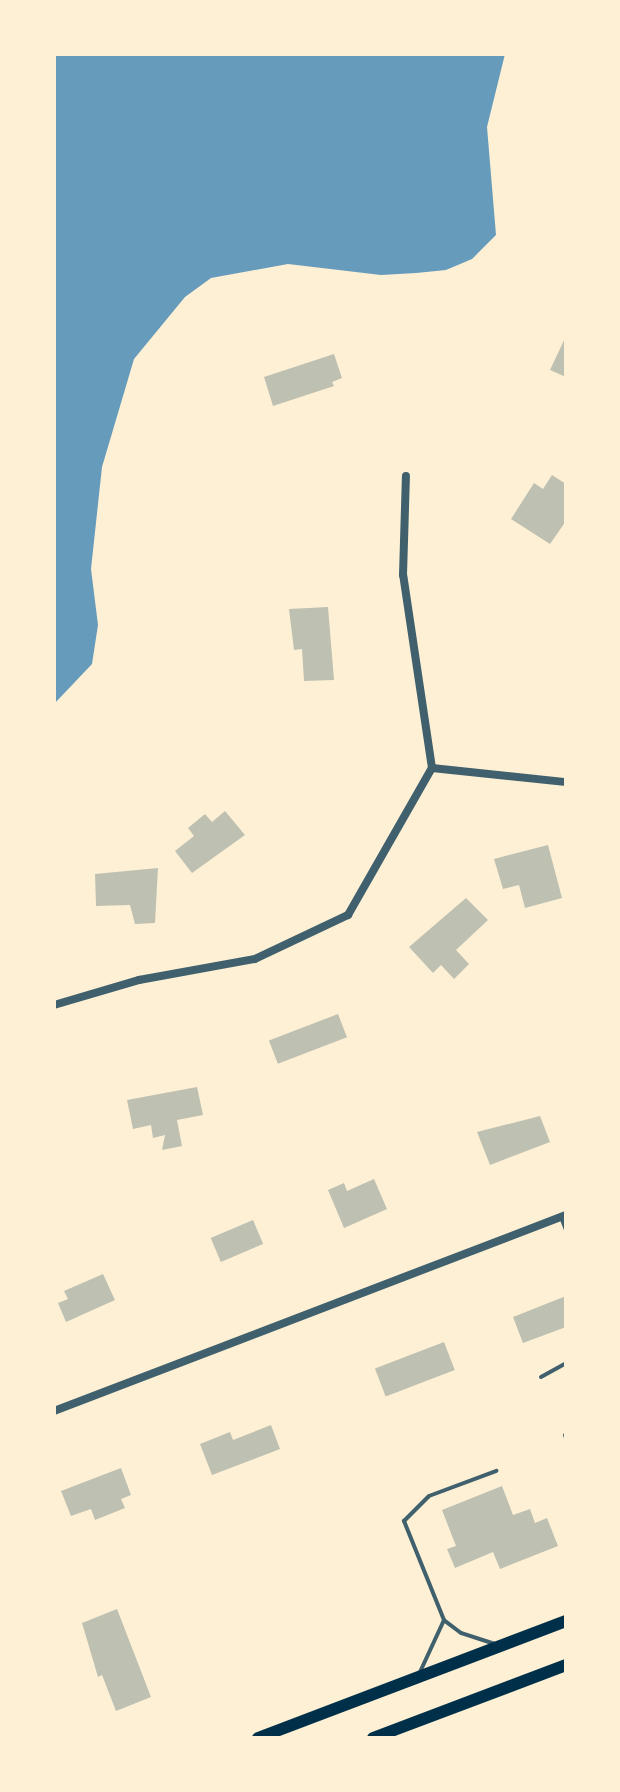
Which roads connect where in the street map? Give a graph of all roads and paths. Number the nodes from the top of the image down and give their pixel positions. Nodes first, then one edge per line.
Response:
1 (406, 476) dead end
2 (432, 768) junction
3 (566, 782) edge
4 (54, 1005) edge
5 (563, 1216) edge
6 (566, 1230) edge
7 (566, 1363) edge
8 (541, 1377) dead end
9 (54, 1411) edge
10 (496, 1471) dead end
11 (444, 1620) junction
12 (566, 1621) edge
13 (501, 1646) junction
14 (566, 1665) edge
15 (416, 1678) junction
16 (258, 1738) edge
17 (373, 1738) edge

1 - 2 street
2 - 3 street
2 - 4 street
5 - 6 lane
5 - 9 street
7 - 8 lane
10 - 11 lane
11 - 13 lane
11 - 15 lane
12 - 13 main road
13 - 15 main road
14 - 17 main road
15 - 16 main road

